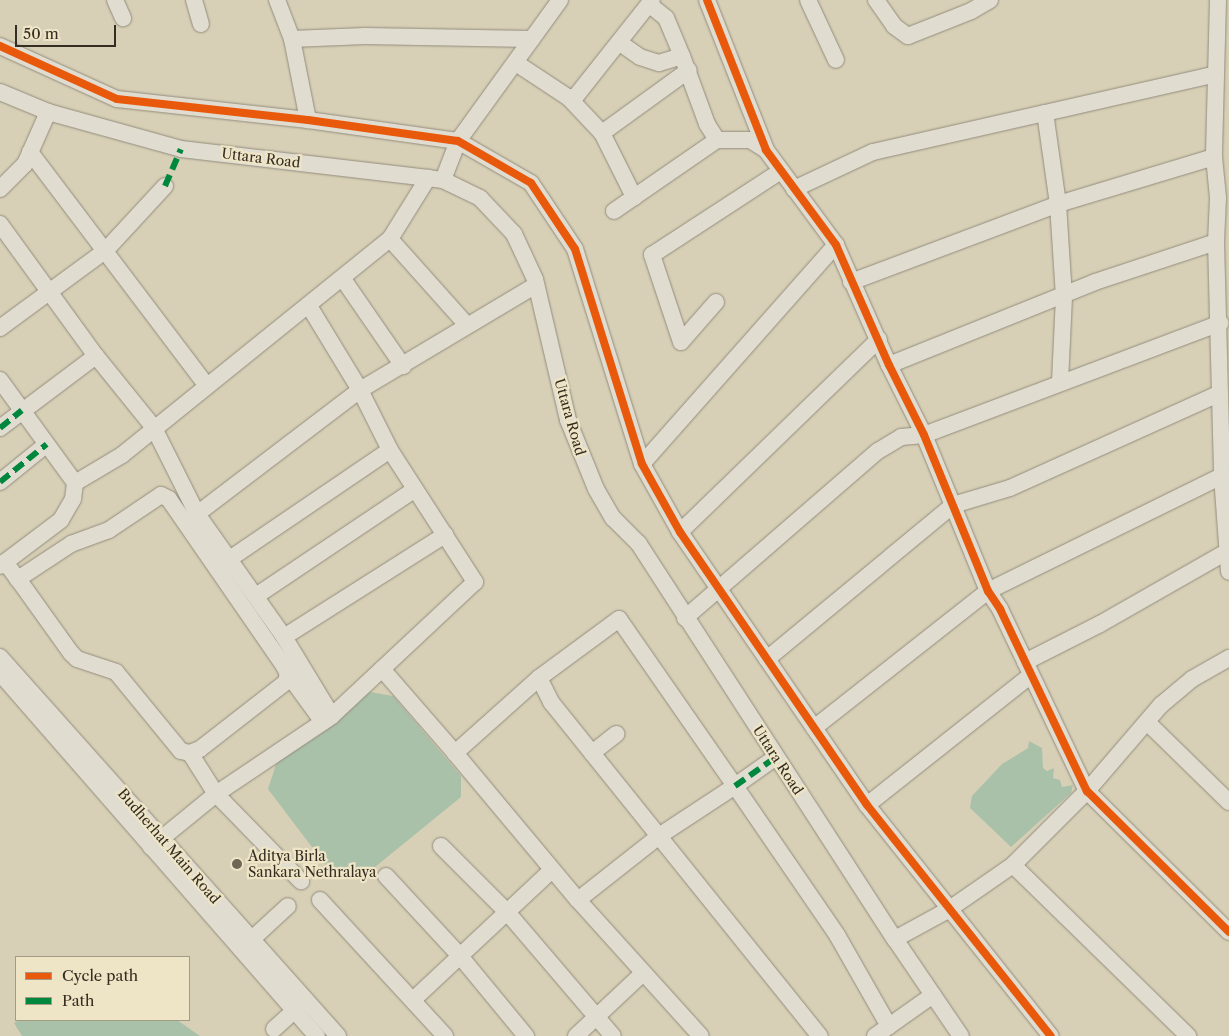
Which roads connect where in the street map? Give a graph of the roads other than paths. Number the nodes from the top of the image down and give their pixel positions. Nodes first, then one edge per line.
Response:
1 (115, 0) edge
2 (194, 0) edge
3 (277, 0) edge
4 (560, 0) edge
5 (707, 0) edge
6 (808, 0) edge
7 (876, 0) edge
8 (990, 0) edge
9 (1218, 0) edge
10 (650, 2) edge
11 (123, 18) dead end
12 (201, 24) dead end
13 (292, 38) junction
14 (532, 39) junction
15 (620, 43) junction
16 (0, 46) edge
17 (836, 60) dead end
18 (516, 63) junction
19 (685, 63) junction
20 (1216, 74) junction
21 (0, 92) edge
22 (569, 98) junction
23 (48, 112) junction
24 (1045, 113) junction
25 (308, 120) junction
26 (602, 133) junction
27 (717, 140) junction
28 (458, 141) junction
29 (766, 150) junction
30 (30, 152) junction
31 (1214, 157) junction
32 (781, 171) junction
33 (436, 179) junction
34 (165, 186) dead end
35 (794, 188) junction
36 (0, 189) edge
37 (634, 197) junction
38 (1224, 197) edge
39 (1058, 204) junction
40 (614, 210) dead end
41 (0, 224) edge
42 (390, 239) junction
43 (1216, 242) junction
44 (836, 245) junction
45 (106, 250) junction
46 (343, 279) junction
47 (851, 282) junction
48 (536, 285) junction
49 (49, 291) junction
50 (1064, 297) junction
51 (716, 302) dead end
52 (309, 306) junction
53 (1221, 323) junction
54 (467, 325) junction
55 (0, 328) edge
56 (879, 339) junction
57 (96, 356) junction
58 (889, 365) junction
59 (403, 366) junction
60 (0, 380) edge
61 (1060, 383) junction
62 (206, 386) junction
63 (360, 390) junction
64 (1220, 393) junction
65 (22, 410) junction
66 (0, 428) edge
67 (154, 428) junction
68 (924, 435) junction
69 (47, 444) junction
70 (390, 450) junction
71 (642, 464) junction
72 (1222, 476) junction
73 (0, 482) edge
74 (75, 483) junction
75 (414, 490) junction
76 (952, 504) junction
77 (197, 514) junction
78 (680, 532) junction
79 (445, 535) junction
80 (1226, 552) junction
81 (231, 558) junction
82 (3, 564) edge
83 (1229, 572) edge
84 (18, 579) junction
85 (719, 589) junction
86 (988, 591) junction
87 (256, 596) junction
88 (685, 618) junction
89 (284, 637) junction
90 (0, 657) edge
91 (1229, 658) edge
92 (767, 659) junction
93 (1028, 668) junction
94 (382, 669) junction
95 (0, 673) edge
96 (288, 674) junction
97 (539, 678) junction
98 (328, 719) junction
99 (1148, 724) junction
100 (814, 728) junction
101 (616, 734) dead end
102 (190, 753) junction
103 (455, 753) junction
104 (592, 753) junction
105 (776, 756) junction
106 (735, 786) junction
107 (1087, 790) junction
108 (216, 794) junction
109 (1229, 802) edge
110 (867, 805) junction
111 (659, 836) junction
112 (157, 843) junction
113 (441, 846) dead end
114 (1012, 865) junction
115 (552, 870) junction
116 (386, 876) dead end
117 (301, 881) dead end
118 (320, 900) dead end
119 (578, 900) junction
120 (288, 906) dead end
121 (948, 910) junction
122 (507, 912) junction
123 (1229, 932) edge
124 (900, 936) junction
125 (251, 940) junction
126 (460, 956) junction
127 (643, 973) junction
128 (933, 995) junction
129 (413, 1000) junction
130 (295, 1010) junction
131 (596, 1018) junction
132 (889, 1026) junction
133 (274, 1034) edge
134 (317, 1036) edge
135 (338, 1036) edge
136 (445, 1036) edge
137 (526, 1036) edge
138 (576, 1036) edge
139 (613, 1036) edge
140 (701, 1036) edge
141 (820, 1036) edge
142 (875, 1036) edge
143 (962, 1036) edge
144 (1052, 1036) edge
145 (1188, 1036) edge

1 - 11 street
2 - 12 street
3 - 13 street
4 - 14 street
5 - 29 street
6 - 17 street
7 - 8 street
9 - 20 street
10 - 15 street
10 - 19 street
13 - 14 street
13 - 25 street
14 - 18 street
15 - 19 street
15 - 22 street
16 - 25 street
18 - 22 street
18 - 28 street
19 - 26 street
19 - 27 street
20 - 24 street
20 - 31 street
21 - 23 street, Uttara Road
22 - 26 street
23 - 30 street
23 - 33 street, Uttara Road
24 - 35 street
24 - 39 street
25 - 28 street
26 - 37 street
27 - 29 street
27 - 37 street
28 - 33 street
28 - 71 street
29 - 32 street
30 - 36 street
30 - 45 street
31 - 38 street
31 - 39 street
32 - 35 street
32 - 51 street
33 - 42 street
33 - 48 street, Uttara Road
34 - 45 street
35 - 44 street
37 - 40 street
38 - 43 street
39 - 47 street
39 - 50 street
41 - 49 street
42 - 46 street
42 - 54 street
43 - 50 street
43 - 53 street
44 - 47 street
44 - 71 street
45 - 49 street
45 - 62 street
46 - 52 street
46 - 59 street
47 - 56 street
48 - 54 street
48 - 88 street, Uttara Road
49 - 55 street
49 - 57 street
50 - 58 street
50 - 61 street
52 - 62 street
52 - 63 street
53 - 61 street
53 - 64 street
54 - 59 street
56 - 58 street
56 - 78 street
57 - 65 street
57 - 67 street
58 - 68 street
59 - 63 street
60 - 65 street
61 - 68 street
62 - 67 street
63 - 70 street
63 - 77 street
64 - 72 street
64 - 76 street
65 - 66 street
65 - 69 street
67 - 74 street
67 - 77 street
68 - 76 street
68 - 85 street
69 - 73 street
69 - 74 street
70 - 75 street
70 - 81 street
71 - 78 street
72 - 80 street
72 - 86 street
74 - 82 street
75 - 79 street
75 - 87 street
76 - 86 street
76 - 92 street
77 - 81 street
78 - 85 street
79 - 89 street
79 - 94 street
80 - 83 street
80 - 93 street
81 - 87 street
82 - 84 street
84 - 96 street
84 - 102 street
85 - 88 street
85 - 92 street
86 - 93 street
86 - 100 street
87 - 89 street
88 - 105 street, Uttara Road
89 - 98 street
90 - 112 street, Budherhat Main Road
91 - 99 street
92 - 100 street
93 - 107 street
93 - 110 street
94 - 98 street
94 - 103 street
95 - 112 street, Budherhat Main Road
96 - 98 street
96 - 102 street
97 - 103 street
97 - 104 street
97 - 106 street
98 - 108 street
99 - 107 street
99 - 109 street
100 - 110 street
101 - 104 street
102 - 108 street
103 - 115 street
104 - 111 street
105 - 106 street
105 - 124 street, Uttara Road
106 - 111 street
106 - 132 street
107 - 114 street
107 - 123 street
108 - 112 street
108 - 117 street
110 - 121 street
111 - 119 street
111 - 141 street
112 - 125 street, Budherhat Main Road
112 - 130 street, Budherhat Main Road
113 - 122 street
114 - 121 street
114 - 145 street
115 - 119 street
115 - 122 street
116 - 126 street
118 - 129 street
119 - 127 street
120 - 125 street
121 - 124 street
121 - 144 street
122 - 126 street
122 - 131 street
124 - 128 street, Uttara Road
125 - 135 street, Budherhat Main Road
126 - 129 street
126 - 137 street
127 - 131 street
127 - 140 street
128 - 132 street
128 - 143 street, Uttara Road
129 - 136 street
130 - 133 street
130 - 134 street, Budherhat Main Road
131 - 138 street
131 - 139 street
132 - 142 street

